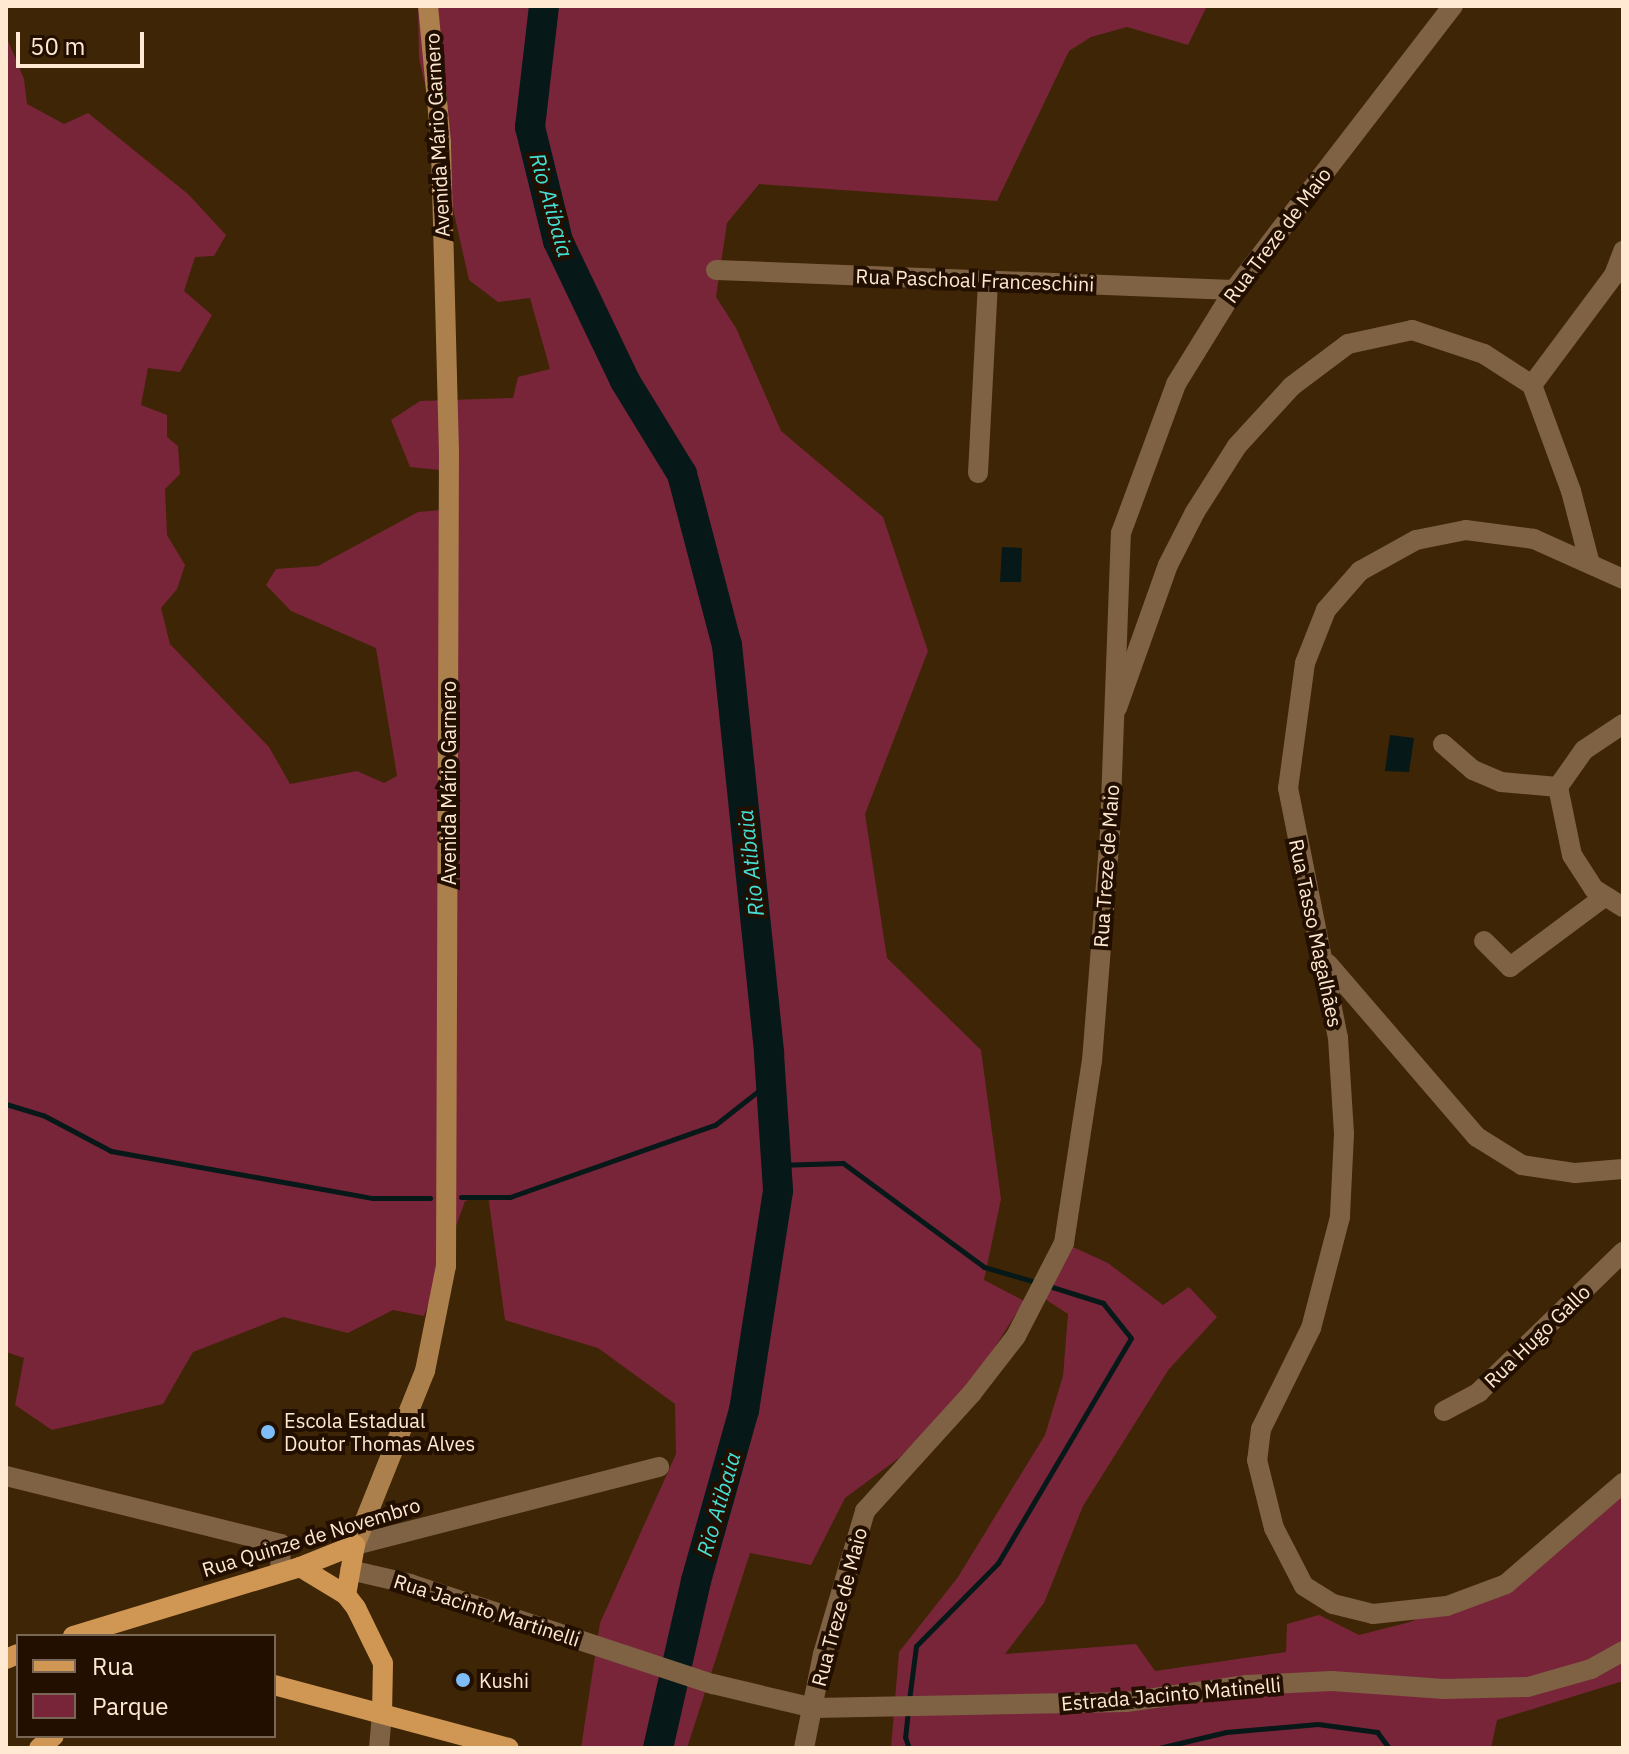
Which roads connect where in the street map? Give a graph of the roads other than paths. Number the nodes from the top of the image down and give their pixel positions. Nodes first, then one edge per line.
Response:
1 (428, 6) edge
2 (1453, 6) edge
3 (1623, 251) edge
4 (716, 270) dead end
5 (988, 280) junction
6 (1234, 290) junction
7 (1532, 385) junction
8 (978, 473) dead end
9 (1589, 560) junction
10 (1623, 579) edge
11 (1115, 715) junction
12 (1623, 724) edge
13 (1443, 744) dead end
14 (1558, 787) junction
15 (1603, 898) junction
16 (1623, 907) edge
17 (1484, 941) dead end
18 (1326, 960) junction
19 (1623, 1169) edge
20 (1623, 1252) edge
21 (1444, 1411) dead end
22 (659, 1467) dead end
23 (6, 1476) edge
24 (1623, 1483) edge
25 (355, 1545) junction
26 (290, 1570) junction
27 (350, 1570) junction
28 (346, 1595) junction
29 (106, 1631) edge
30 (86, 1634) edge
31 (1623, 1651) edge
32 (624, 1654) joint
33 (276, 1686) edge
34 (814, 1708) junction
35 (382, 1713) junction
36 (379, 1748) edge
37 (509, 1748) edge
38 (804, 1748) edge

1 - 25 main road, Avenida Mário Garnero
2 - 6 street, Rua Treze de Maio
3 - 7 street
4 - 5 street, Rua Paschoal Franceschini
5 - 6 street, Rua Paschoal Franceschini
5 - 8 street
6 - 11 street, Rua Treze de Maio
7 - 9 street
7 - 11 street
9 - 10 street, Rua Tasso Magalhães
9 - 18 street, Rua Tasso Magalhães
11 - 34 street, Rua Treze de Maio
12 - 14 street
13 - 14 street
14 - 15 street
15 - 16 street
15 - 17 street
18 - 19 street
18 - 24 street, Rua Tasso Magalhães
20 - 21 street, Rua Hugo Gallo
22 - 25 street, Rua Quinze de Novembro
23 - 26 street
25 - 26 main road, Rua Quinze de Novembro
25 - 27 main road
26 - 28 main road
26 - 29 main road, Rua Quinze de Novembro
27 - 28 main road
27 - 32 street, Rua Jacinto Martinelli
28 - 35 main road
29 - 30 main road, Rua Quinze de Novembro
31 - 34 street, Estrada Jacinto Matinelli
32 - 34 street, Estrada Jacinto Matinelli
33 - 35 main road
34 - 38 street, Rua Treze de Maio
35 - 36 street
35 - 37 main road

